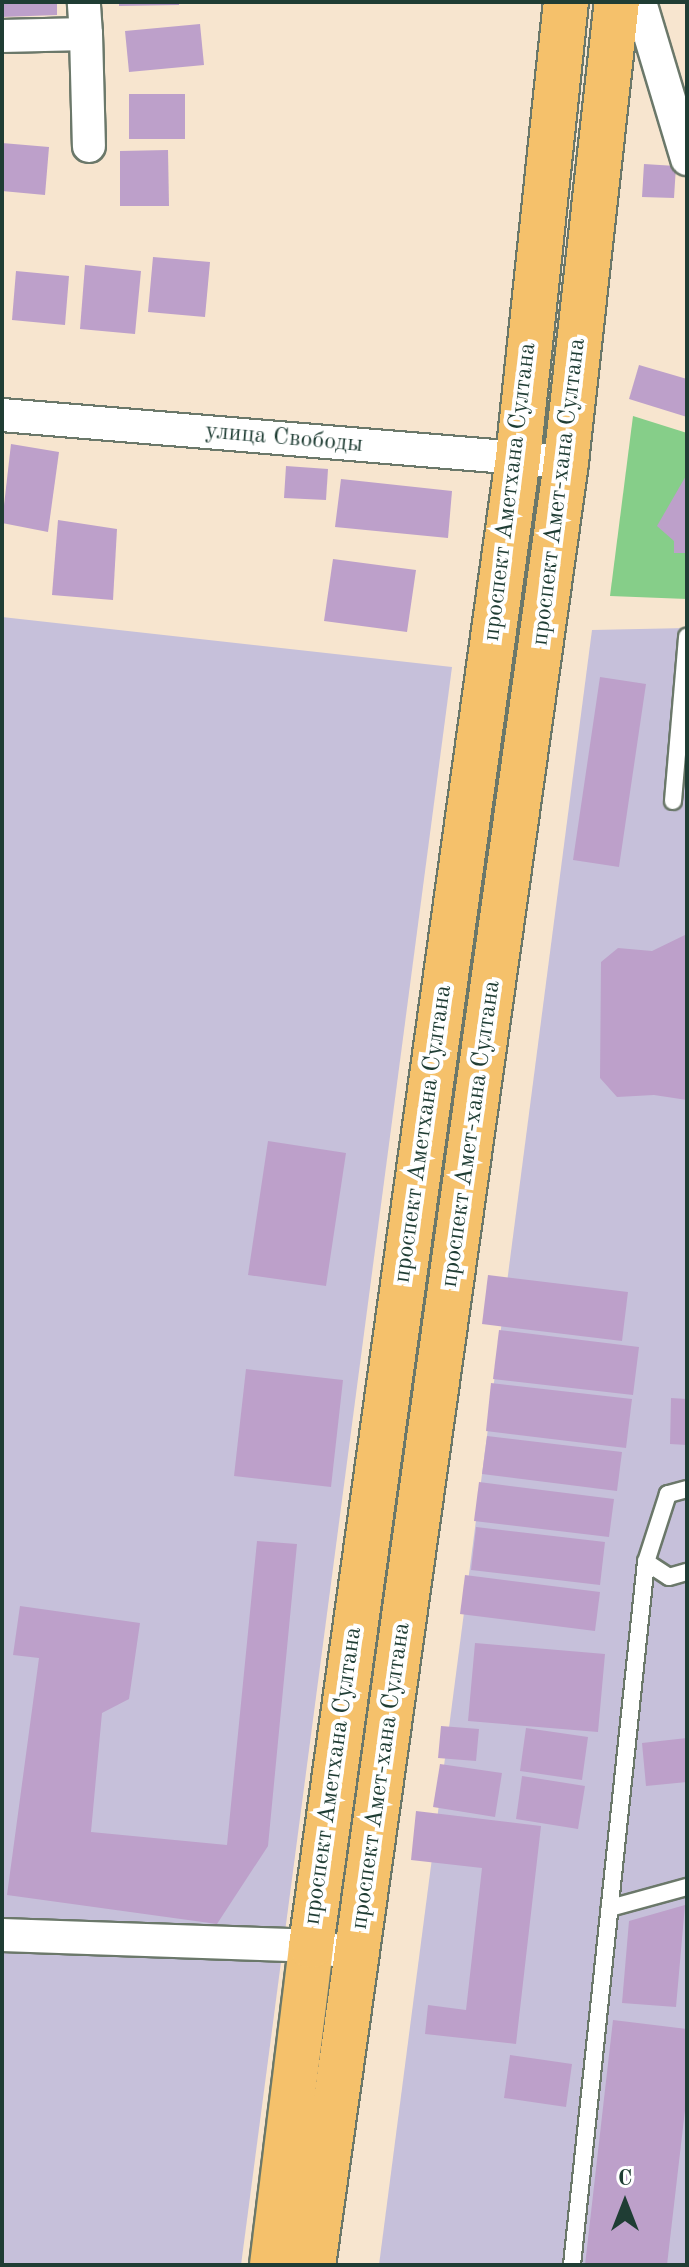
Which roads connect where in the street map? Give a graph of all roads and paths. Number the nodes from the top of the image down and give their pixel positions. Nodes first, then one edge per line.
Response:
1 (84, 2) edge
2 (566, 2) edge
3 (617, 2) edge
4 (640, 2) edge
5 (86, 34) junction
6 (2, 36) edge
7 (89, 146) dead end
8 (687, 159) edge
9 (2, 415) edge
10 (518, 458) junction
11 (566, 462) junction
12 (687, 637) edge
13 (673, 801) dead end
14 (687, 1489) edge
15 (646, 1562) junction
16 (687, 1572) edge
17 (687, 1887) edge
18 (610, 1908) junction
19 (2, 1935) edge
20 (311, 1946) junction
21 (357, 1954) junction
22 (272, 2265) edge
23 (313, 2265) edge
24 (572, 2265) edge

1 - 5 street
2 - 10 main road, проспект Аметхана Султана
3 - 11 main road, проспект Амет-хана Султана
4 - 8 street
5 - 6 street
5 - 7 street
9 - 10 street, улица Свободы
10 - 11 street, улица Свободы
10 - 20 main road, проспект Аметхана Султана
11 - 21 main road, проспект Амет-хана Султана
12 - 13 lane
14 - 15 lane
15 - 16 lane
15 - 18 lane
17 - 18 lane
18 - 24 lane
19 - 20 street
20 - 21 street
20 - 22 main road, проспект Аметхана Султана
21 - 23 main road, проспект Амет-хана Султана

